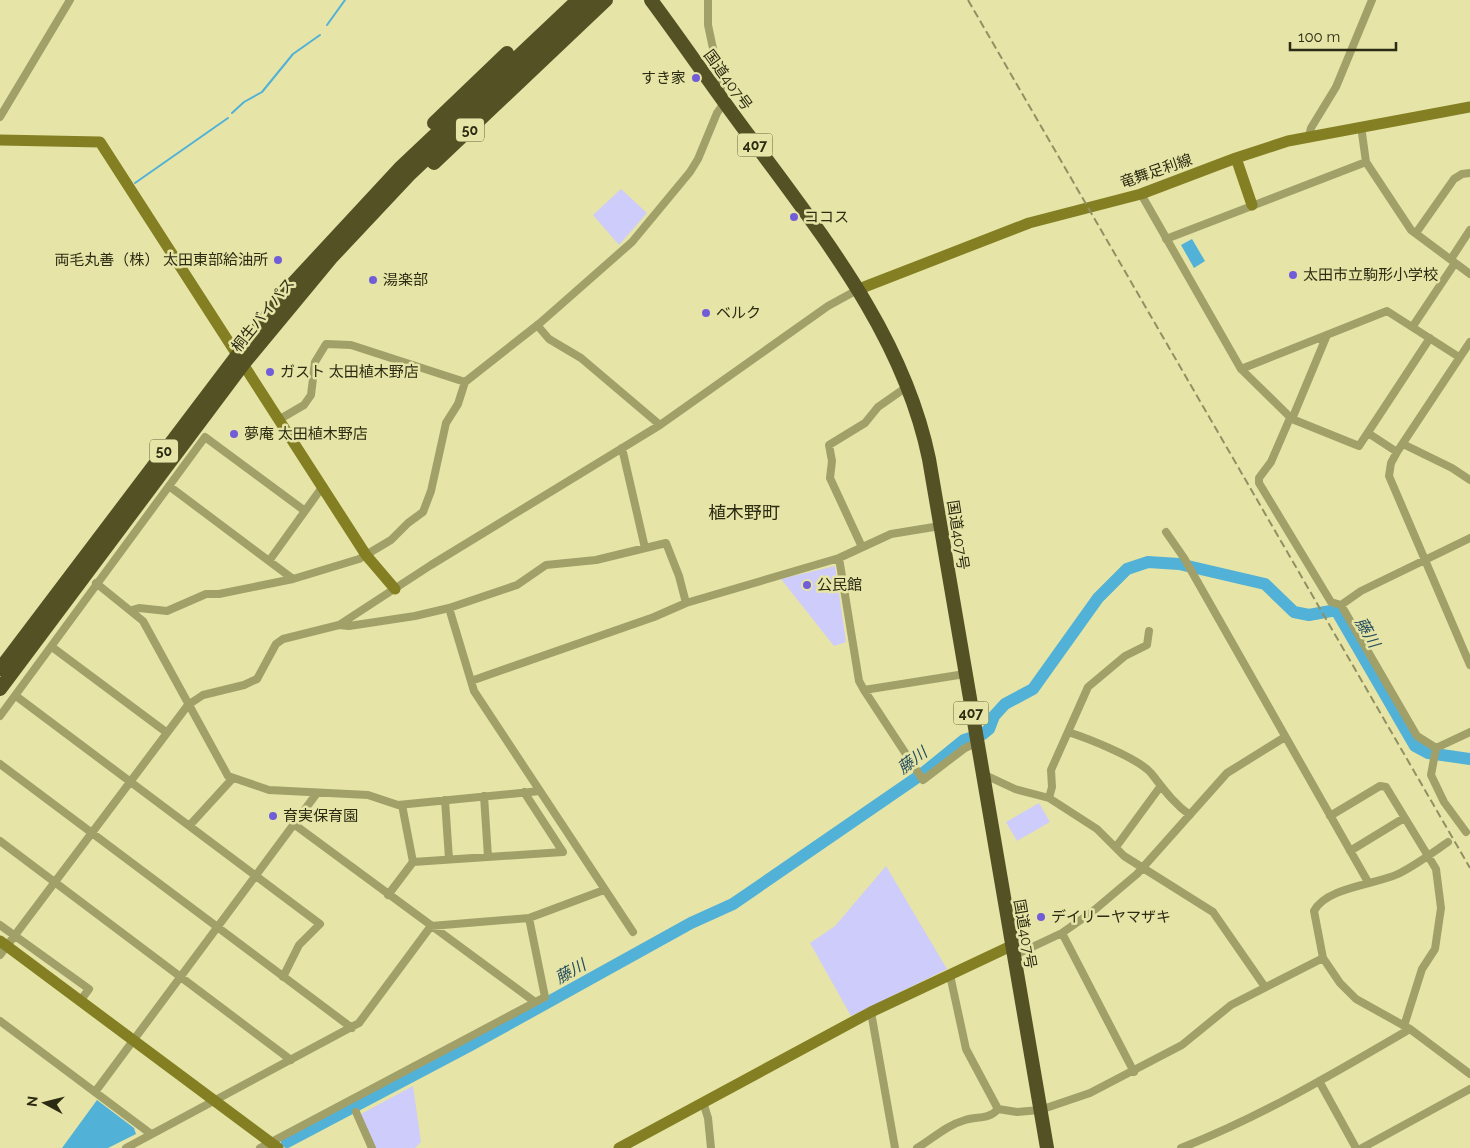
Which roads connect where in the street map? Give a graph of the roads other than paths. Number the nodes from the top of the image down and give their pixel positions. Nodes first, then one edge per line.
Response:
1 (70, 0) edge
2 (566, 0) edge
3 (578, 0) edge
4 (594, 0) edge
5 (606, 0) edge
6 (652, 0) edge
7 (708, 0) edge
8 (1372, 0) edge
9 (722, 100) junction
10 (1470, 107) edge
11 (0, 117) edge
12 (1361, 126) junction
13 (1309, 136) junction
14 (0, 140) edge
15 (1236, 158) junction
16 (1366, 162) junction
17 (1470, 173) edge
18 (1141, 194) junction
19 (1252, 205) junction
20 (1470, 231) edge
21 (1416, 233) junction
22 (334, 238) junction
23 (1166, 239) junction
24 (331, 258) junction
25 (1453, 261) junction
26 (1470, 274) edge
27 (859, 289) junction
28 (537, 325) junction
29 (1413, 326) junction
30 (1327, 335) junction
31 (1430, 338) junction
32 (1470, 342) edge
33 (1460, 357) junction
34 (241, 358) junction
35 (1241, 369) junction
36 (464, 382) junction
37 (908, 386) junction
38 (1291, 418) junction
39 (280, 419) junction
40 (660, 425) junction
41 (1368, 432) junction
42 (1403, 444) junction
43 (622, 448) junction
44 (1397, 452) junction
45 (1470, 480) edge
46 (170, 486) junction
47 (322, 486) junction
48 (305, 510) junction
49 (940, 526) junction
50 (1166, 532) dead end
51 (1470, 538) edge
52 (862, 547) junction
53 (645, 548) junction
54 (366, 555) junction
55 (839, 558) junction
56 (1424, 560) junction
57 (269, 561) junction
58 (293, 579) junction
59 (96, 583) junction
60 (395, 590) junction
61 (686, 603) junction
62 (1341, 604) junction
63 (449, 608) junction
64 (132, 610) junction
65 (339, 625) junction
66 (1149, 631) dead end
67 (52, 647) junction
68 (1470, 665) edge
69 (0, 669) edge
70 (964, 674) junction
71 (470, 681) junction
72 (0, 689) edge
73 (864, 690) junction
74 (16, 696) junction
75 (188, 705) junction
76 (0, 716) edge
77 (166, 732) junction
78 (1068, 732) junction
79 (1470, 732) edge
80 (1285, 737) junction
81 (976, 743) junction
82 (1436, 748) junction
83 (0, 764) edge
84 (981, 773) junction
85 (233, 778) junction
86 (131, 780) junction
87 (1160, 788) junction
88 (540, 791) junction
89 (524, 792) junction
90 (317, 793) junction
91 (484, 796) junction
92 (1049, 798) junction
93 (445, 800) junction
94 (402, 805) junction
95 (1190, 815) junction
96 (1330, 816) junction
97 (1404, 818) junction
98 (190, 825) junction
99 (295, 825) junction
100 (1468, 831) edge
101 (91, 834) junction
102 (1457, 836) dead end
103 (0, 841) edge
104 (1448, 842) dead end
105 (1116, 847) junction
106 (1350, 850) junction
107 (1427, 856) junction
108 (488, 857) junction
109 (449, 860) junction
110 (413, 862) junction
111 (1143, 867) junction
112 (257, 875) junction
113 (1368, 882) junction
114 (55, 883) junction
115 (604, 890) junction
116 (388, 895) junction
117 (529, 918) junction
118 (0, 925) edge
119 (431, 926) junction
120 (218, 927) junction
121 (633, 932) dead end
122 (1062, 933) junction
123 (15, 936) junction
124 (2, 947) edge
125 (1012, 951) junction
126 (1324, 958) junction
127 (950, 975) junction
128 (181, 977) junction
129 (283, 977) junction
130 (1265, 987) junction
131 (80, 1001) junction
132 (535, 1002) junction
133 (871, 1012) junction
134 (0, 1021) edge
135 (1407, 1027) junction
136 (352, 1028) junction
137 (133, 1042) junction
138 (291, 1060) junction
139 (1134, 1072) junction
140 (1470, 1074) edge
141 (1319, 1081) junction
142 (1470, 1089) edge
143 (95, 1092) junction
144 (215, 1101) junction
145 (703, 1102) junction
146 (998, 1109) junction
147 (1040, 1110) junction
148 (356, 1112) dead end
149 (151, 1134) junction
150 (275, 1145) edge
151 (1367, 1147) edge
152 (126, 1148) edge
153 (260, 1148) edge
154 (372, 1148) edge
155 (619, 1148) edge
156 (711, 1148) edge
157 (896, 1148) edge
158 (917, 1148) edge
159 (1047, 1148) edge
160 (1181, 1148) edge
161 (1356, 1148) edge

1 - 11 street
2 - 22 highway, 50
3 - 22 highway, 桐生バイパス / 50
4 - 24 highway, 桐生バイパス / 50
5 - 24 highway, 50
6 - 9 highway, 国道407号 / 407
7 - 9 street
8 - 13 street
9 - 27 highway, 国道407号 / 407
9 - 28 street
10 - 12 street, 竜舞足利線
12 - 13 street, 竜舞足利線
12 - 16 street
13 - 15 street, 竜舞足利線
14 - 34 street
15 - 18 street, 竜舞足利線
15 - 19 street
16 - 19 street
16 - 21 street
17 - 21 street
18 - 23 street
18 - 27 street, 竜舞足利線
19 - 23 street
20 - 25 street
21 - 25 street
22 - 34 highway, 桐生バイパス / 50
23 - 35 street
24 - 34 highway, 桐生バイパス / 50
25 - 26 street
25 - 29 street
27 - 37 highway, 国道407号 / 407
27 - 40 street
28 - 36 street
28 - 40 street
29 - 30 street
29 - 31 street
30 - 35 street
30 - 38 street
31 - 33 street
31 - 41 street
32 - 33 street
33 - 42 street
34 - 39 street
34 - 69 highway, 桐生バイパス / 50
34 - 72 highway, 桐生バイパス / 50
35 - 38 street
36 - 39 street
36 - 54 street
37 - 49 highway, 国道407号 / 407
37 - 52 street
38 - 41 street
38 - 62 street
39 - 47 street
40 - 43 street
41 - 44 street
42 - 44 street
42 - 45 street
43 - 53 street
43 - 60 street
44 - 56 street
46 - 48 street
46 - 57 street
46 - 59 street
47 - 48 street
47 - 54 street
48 - 57 street
49 - 52 street
49 - 70 highway, 国道407号 / 407
50 - 80 street
51 - 56 street
52 - 55 street
53 - 61 street
53 - 63 street
54 - 58 street
54 - 60 street
55 - 61 street
55 - 73 street
56 - 62 street
56 - 68 street
57 - 58 street
58 - 64 street
59 - 64 street
59 - 67 street
60 - 65 street
61 - 71 street
62 - 82 street
63 - 65 street
63 - 71 street
64 - 75 street
65 - 75 street
66 - 78 street
67 - 74 street
67 - 77 street
70 - 73 street
70 - 81 highway, 国道407号 / 407
71 - 88 street
73 - 81 street
74 - 76 street
74 - 86 street
75 - 77 street
75 - 85 street
77 - 86 street
78 - 87 street
78 - 92 street
79 - 82 street
80 - 95 street
80 - 96 street
81 - 84 highway, 国道407号 / 407
82 - 100 street
83 - 101 street
84 - 92 street
84 - 125 highway, 国道407号 / 407
85 - 90 street
85 - 98 street
86 - 98 street
86 - 101 street
87 - 95 street
87 - 105 street
88 - 89 street
88 - 115 street
89 - 91 street
89 - 108 street
90 - 94 street
90 - 99 street
91 - 93 street
91 - 108 street
92 - 105 street
93 - 94 street
93 - 109 street
94 - 110 street
95 - 111 street
96 - 97 street
96 - 106 street
97 - 106 street
97 - 107 street
98 - 112 street
99 - 112 street
99 - 116 street
100 - 102 street
101 - 114 street
101 - 120 street
103 - 114 street
104 - 107 street
105 - 111 street
106 - 113 street
107 - 113 street
107 - 135 street
108 - 109 street
109 - 110 street
110 - 116 street
111 - 122 street
111 - 130 street
112 - 120 street
112 - 129 street
113 - 126 street
114 - 123 street
114 - 128 street
115 - 117 street
115 - 121 street
116 - 119 street
117 - 119 street
117 - 132 street
118 - 123 street
119 - 132 street
119 - 136 street
120 - 128 street
120 - 129 street
122 - 125 street
122 - 139 street
123 - 124 street
123 - 131 street
124 - 131 street
125 - 127 street
125 - 147 highway, 国道407号 / 407
126 - 130 street
126 - 135 street
127 - 133 street
127 - 146 street
128 - 137 street
128 - 138 street
129 - 136 street
130 - 139 street
131 - 137 street
132 - 150 street
133 - 145 street
133 - 157 street
134 - 143 street
135 - 140 street
135 - 141 street
136 - 138 street
137 - 143 street
137 - 144 street
138 - 144 street
139 - 147 street
141 - 160 street
141 - 161 street
142 - 151 street
143 - 149 street
144 - 149 street
144 - 150 street
145 - 155 street
145 - 156 street
146 - 147 street
146 - 158 street
147 - 159 highway, 国道407号 / 407
148 - 154 street
149 - 152 street
150 - 153 street

